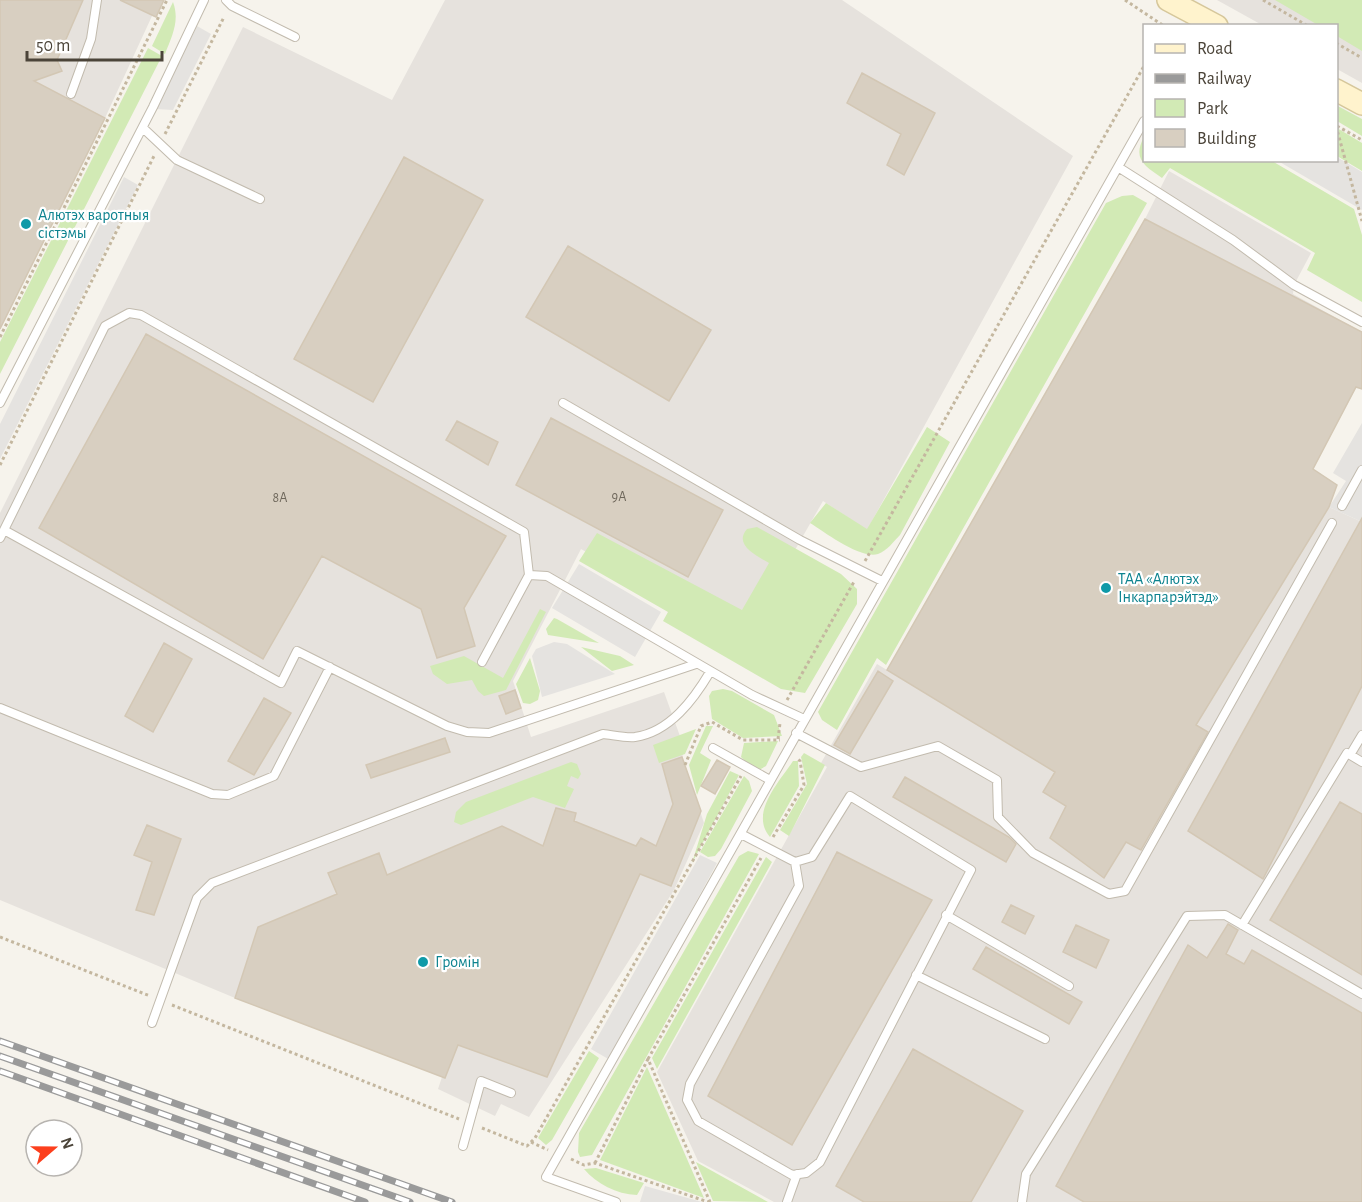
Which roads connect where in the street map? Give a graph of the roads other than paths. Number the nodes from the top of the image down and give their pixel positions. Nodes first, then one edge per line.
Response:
1 (97, 0) edge
2 (204, 0) edge
3 (1168, 0) edge
4 (229, 3) edge
5 (1196, 20) edge
6 (295, 37) dead end
7 (1338, 91) edge
8 (71, 94) dead end
9 (1362, 104) edge
10 (1143, 123) edge
11 (143, 128) junction
12 (1118, 167) junction
13 (260, 199) dead end
14 (1362, 322) edge
15 (0, 403) edge
16 (563, 403) dead end
17 (1362, 470) edge
18 (1342, 506) dead end
19 (1332, 523) dead end
20 (2, 534) edge
21 (529, 575) junction
22 (882, 581) junction
23 (482, 662) dead end
24 (696, 664) junction
25 (330, 667) junction
26 (710, 672) junction
27 (0, 708) edge
28 (804, 719) junction
29 (796, 733) junction
30 (1362, 735) edge
31 (713, 748) dead end
32 (1350, 755) junction
33 (1362, 762) edge
34 (770, 780) junction
35 (741, 834) junction
36 (795, 862) junction
37 (946, 915) junction
38 (1242, 925) junction
39 (916, 975) junction
40 (1069, 986) dead end
41 (1362, 994) edge
42 (152, 1023) dead end
43 (1045, 1039) dead end
44 (511, 1093) dead end
45 (463, 1146) dead end
46 (797, 1174) junction
47 (616, 1202) edge
48 (787, 1202) edge
49 (1022, 1202) edge

1 - 8 lane
2 - 11 lane
3 - 5 main road
4 - 6 lane
7 - 9 main road
10 - 12 lane
11 - 13 lane
11 - 15 lane
12 - 14 lane
12 - 22 lane
16 - 22 lane
17 - 18 lane
19 - 29 lane
20 - 21 lane
20 - 25 lane
21 - 23 lane
21 - 24 lane
22 - 28 lane
24 - 25 lane
24 - 26 lane
25 - 27 lane
26 - 28 lane
26 - 42 lane
28 - 29 lane
29 - 34 lane
30 - 32 lane
31 - 34 lane
32 - 33 lane
32 - 38 lane
34 - 35 lane
35 - 36 lane
35 - 47 lane
36 - 37 lane
36 - 46 lane
37 - 39 lane
37 - 40 lane
38 - 41 lane
38 - 49 lane
39 - 43 lane
39 - 46 lane
44 - 45 lane
46 - 48 lane

